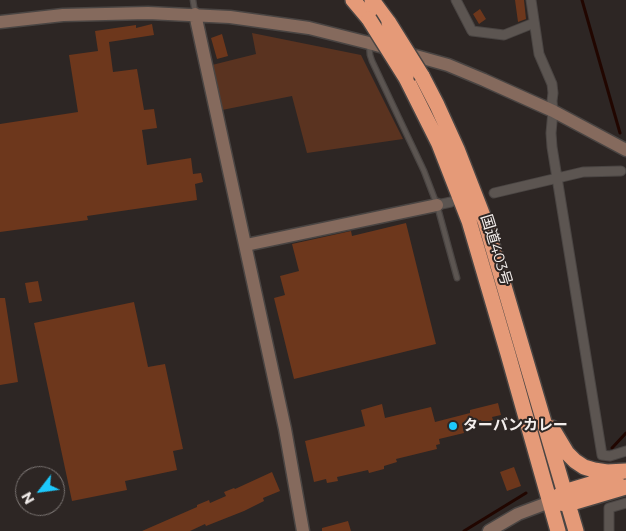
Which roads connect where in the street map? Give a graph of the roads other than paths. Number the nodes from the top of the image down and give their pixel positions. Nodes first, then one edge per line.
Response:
1 (193, 0) edge
2 (353, 0) edge
3 (372, 0) edge
4 (456, 0) edge
5 (531, 0) edge
6 (195, 14) junction
7 (0, 22) edge
8 (534, 23) junction
9 (369, 43) junction
10 (553, 110) junction
11 (626, 150) edge
12 (621, 171) dead end
13 (557, 178) junction
14 (494, 193) dead end
15 (451, 202) dead end
16 (437, 205) junction
17 (246, 245) junction
18 (457, 278) dead end
19 (535, 393) junction
20 (626, 451) edge
21 (626, 472) edge
22 (626, 487) edge
23 (566, 498) junction
24 (550, 502) junction
25 (626, 503) edge
26 (302, 531) edge
27 (489, 531) edge
28 (558, 531) edge
29 (576, 531) edge
30 (609, 531) edge

1 - 6 lane
2 - 24 highway, 国道403号, bridge
3 - 19 highway, 国道403号, bridge
4 - 8 street
5 - 8 street
6 - 7 street
6 - 9 street
6 - 17 street
8 - 10 street
9 - 10 street
9 - 16 lane
10 - 11 street
10 - 13 street
12 - 13 street
13 - 14 street
13 - 20 street
15 - 16 street
16 - 17 street
16 - 18 lane
17 - 26 street
19 - 21 highway
19 - 23 highway, 国道403号
21 - 23 highway
22 - 23 highway
23 - 24 highway
23 - 29 highway, 国道403号
24 - 27 street
24 - 28 highway, 国道403号
25 - 30 street

